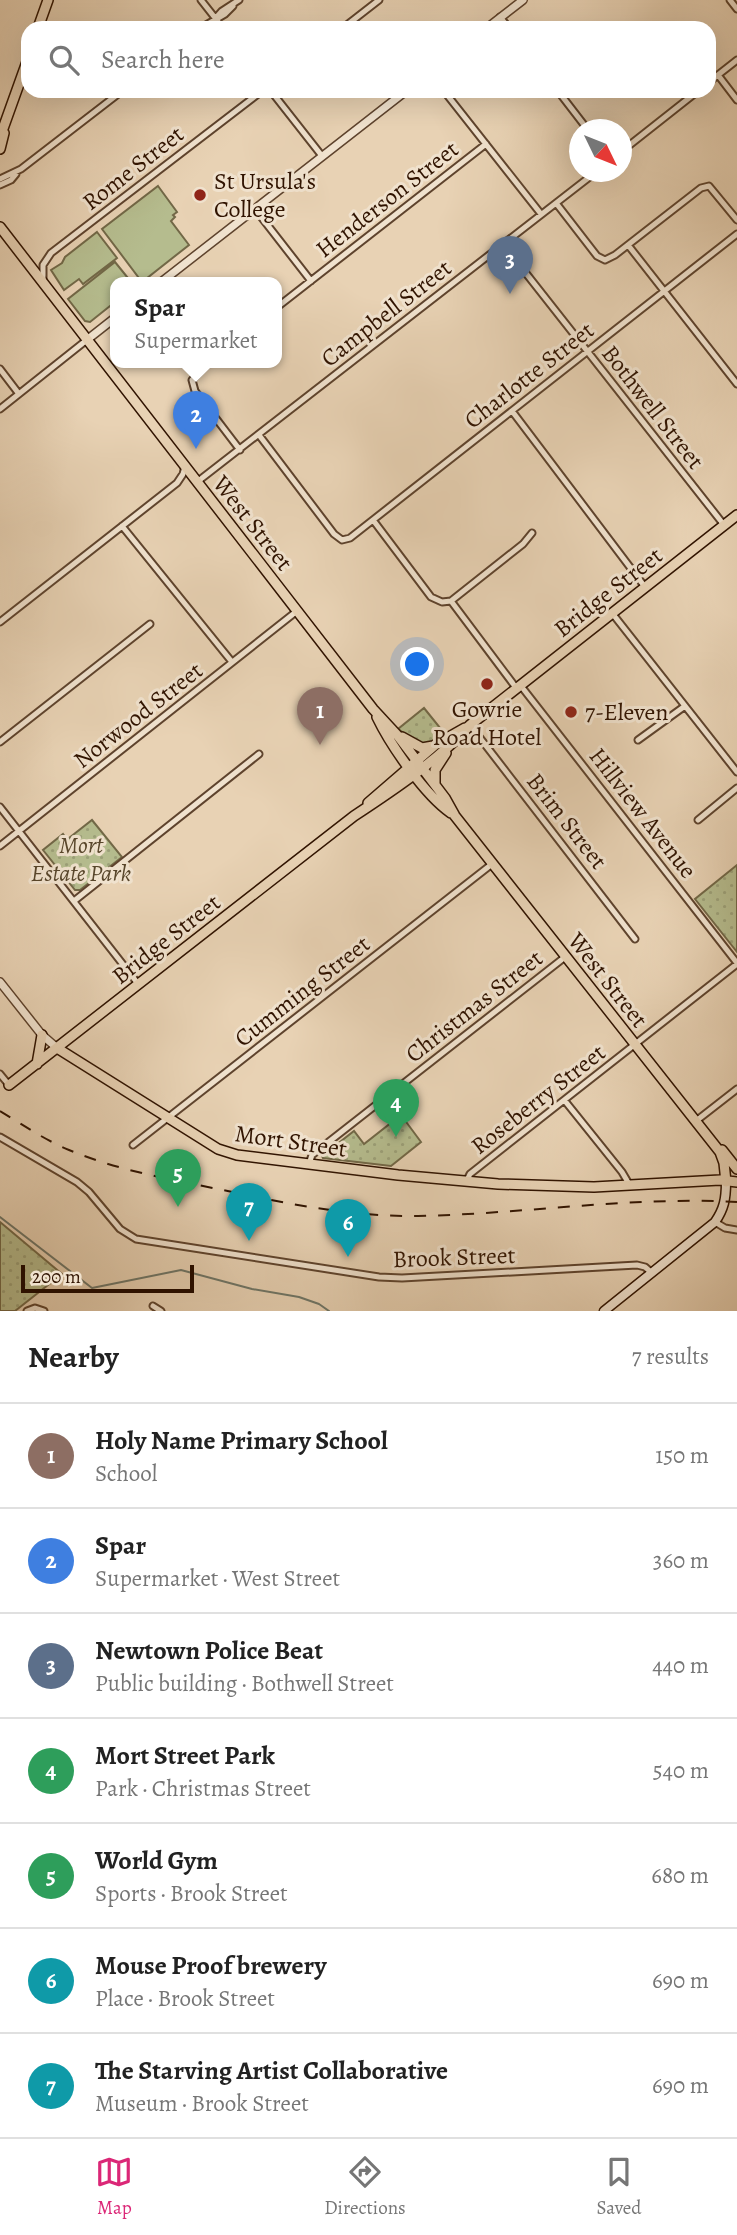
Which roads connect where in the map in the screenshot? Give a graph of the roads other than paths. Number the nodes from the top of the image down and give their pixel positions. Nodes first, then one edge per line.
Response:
1 (48, 0) edge
2 (201, 0) edge
3 (379, 0) edge
4 (523, 0) edge
5 (730, 0) edge
6 (237, 2) edge
7 (737, 9) edge
8 (500, 17) junction
9 (215, 19) junction
10 (40, 21) edge
11 (212, 21) edge
12 (352, 21) edge
13 (495, 21) edge
14 (503, 21) edge
15 (737, 60) edge
16 (718, 75) joint
17 (21, 79) edge
18 (113, 98) edge
19 (253, 98) edge
20 (276, 98) edge
21 (397, 98) edge
22 (450, 98) edge
23 (563, 98) edge
24 (689, 98) edge
25 (737, 100) edge
26 (580, 119) edge
27 (2, 133) edge
28 (632, 142) edge
29 (486, 144) junction
30 (0, 149) edge
31 (322, 156) junction
32 (20, 169) junction
33 (0, 179) edge
34 (583, 182) edge
35 (0, 185) edge
36 (556, 203) junction
37 (255, 209) junction
38 (541, 214) junction
39 (737, 220) edge
40 (0, 227) edge
41 (737, 234) edge
42 (503, 244) junction
43 (628, 245) junction
44 (168, 277) edge
45 (311, 281) junction
46 (44, 282) junction
47 (664, 291) junction
48 (282, 304) edge
49 (110, 322) edge
50 (88, 339) junction
51 (587, 352) junction
52 (110, 368) edge
53 (110, 368) edge
54 (203, 368) edge
55 (0, 369) edge
56 (737, 384) edge
57 (19, 394) junction
58 (0, 409) edge
59 (512, 411) junction
60 (259, 435) junction
61 (240, 450) junction
62 (185, 466) junction
63 (197, 482) junction
64 (737, 515) edge
65 (373, 520) junction
66 (122, 526) junction
67 (724, 526) junction
68 (532, 533) dead end
69 (645, 587) junction
70 (451, 601) junction
71 (297, 611) junction
72 (612, 614) junction
73 (0, 622) edge
74 (150, 624) dead end
75 (232, 662) junction
76 (519, 687) junction
77 (685, 706) junction
78 (373, 709) junction
79 (470, 725) junction
80 (390, 726) junction
81 (459, 738) junction
82 (638, 740) dead end
83 (0, 742) edge
84 (435, 746) junction
85 (259, 754) dead end
86 (415, 767) junction
87 (737, 772) edge
88 (435, 785) junction
89 (737, 788) edge
90 (0, 807) edge
91 (455, 816) junction
92 (698, 820) dead end
93 (19, 831) junction
94 (0, 846) edge
95 (492, 864) junction
96 (74, 901) junction
97 (635, 939) dead end
98 (565, 957) junction
99 (737, 963) edge
100 (0, 982) edge
101 (139, 985) junction
102 (42, 1035) junction
103 (635, 1046) junction
104 (57, 1048) junction
105 (37, 1063) junction
106 (0, 1074) edge
107 (4, 1086) edge
108 (737, 1088) edge
109 (565, 1101) junction
110 (167, 1118) junction
111 (695, 1122) junction
112 (0, 1137) edge
113 (708, 1138) junction
114 (134, 1145) dead end
115 (309, 1164) junction
116 (737, 1171) edge
117 (724, 1179) junction
118 (466, 1182) junction
119 (737, 1182) edge
120 (629, 1184) junction
121 (717, 1220) junction
122 (737, 1230) edge
123 (652, 1273) junction
124 (153, 1306) dead end
125 (28, 1310) edge
126 (44, 1311) edge
127 (161, 1311) edge
128 (604, 1311) edge

1 - 10 main road
2 - 9 street
3 - 12 street
4 - 8 street
5 - 7 street
6 - 9 street
8 - 13 street
8 - 14 street
9 - 11 street
15 - 16 street
16 - 25 street
17 - 27 main road
18 - 32 street
19 - 46 street, Rome Street
20 - 31 street
21 - 31 street
22 - 29 street
23 - 26 street
24 - 28 street
27 - 30 main road
29 - 38 street
29 - 45 street, Henderson Street
31 - 37 street
32 - 33 street
32 - 35 street
34 - 36 street, Campbell Street
36 - 38 street, Campbell Street
36 - 43 street
37 - 44 street
37 - 45 street
38 - 42 street, Campbell Street
39 - 43 street
40 - 46 main road, West Street
41 - 47 street, Charlotte Street
42 - 51 street, Bothwell Street
42 - 60 street, Campbell Street
43 - 47 street
45 - 48 street, Henderson Street
46 - 50 main road, West Street
47 - 51 street, Charlotte Street
47 - 56 street
49 - 50 street
50 - 53 main road, West Street
50 - 57 street
51 - 59 street, Charlotte Street
51 - 67 street, Bothwell Street
52 - 62 main road, West Street
54 - 61 street
55 - 57 street
57 - 58 street
59 - 65 street, Charlotte Street
59 - 69 street
60 - 61 street, Campbell Street
60 - 65 street, Charlotte Street
61 - 63 street, Campbell Street
62 - 63 main road, West Street
62 - 66 street
63 - 71 main road, West Street
64 - 67 main road, Bridge Street
65 - 70 street
66 - 73 street
66 - 75 street
67 - 69 main road, Bridge Street
68 - 70 street
69 - 72 main road, Bridge Street
70 - 76 street, Hillview Avenue
71 - 75 street, Norwood Street
71 - 78 main road, West Street
72 - 76 main road, Bridge Street
72 - 77 street
74 - 83 street
75 - 93 street, Norwood Street
76 - 79 main road, Bridge Street
76 - 99 street, Hillview Avenue
77 - 82 street
77 - 87 street
78 - 80 main road, West Street
78 - 86 main road, West Street
79 - 81 main road, Bridge Street
79 - 84 main road, Bridge Street
79 - 97 street, Brim Street
80 - 84 main road
80 - 86 main road, West Street
81 - 86 main road, Bridge Street
81 - 88 main road
84 - 86 main road, Bridge Street
85 - 96 street
86 - 88 main road, West Street
86 - 91 main road, West Street
86 - 101 main road, Bridge Street
88 - 91 main road, West Street
89 - 92 street
90 - 93 street
91 - 95 main road, West Street
93 - 94 street, Norwood Street
93 - 96 street
95 - 98 main road, West Street
95 - 110 street, Cumming Street
96 - 101 street
98 - 103 main road, West Street
98 - 115 street, Christmas Street
99 - 103 street, Roseberry Street
100 - 102 street, Mort Street
101 - 104 main road, Bridge Street
102 - 104 street, Mort Street
102 - 105 main road
103 - 109 street, Roseberry Street
103 - 111 main road, West Street
104 - 105 main road, Bridge Street
104 - 110 main road, Mort Street
105 - 107 main road, Bridge Street
106 - 107 street
108 - 111 street
109 - 118 street, Roseberry Street
109 - 120 street
110 - 114 street, Cumming Street
110 - 115 main road, Mort Street
111 - 113 main road, West Street
112 - 123 street, Brook Street
113 - 116 main road
113 - 117 main road, West Street
115 - 118 main road, Mort Street
116 - 117 main road, Mort Street
117 - 119 main road, Mort Street
117 - 120 main road, Mort Street
117 - 121 main road
118 - 120 main road, Mort Street
121 - 122 street
121 - 123 main road
123 - 128 main road
124 - 127 street
125 - 126 street

